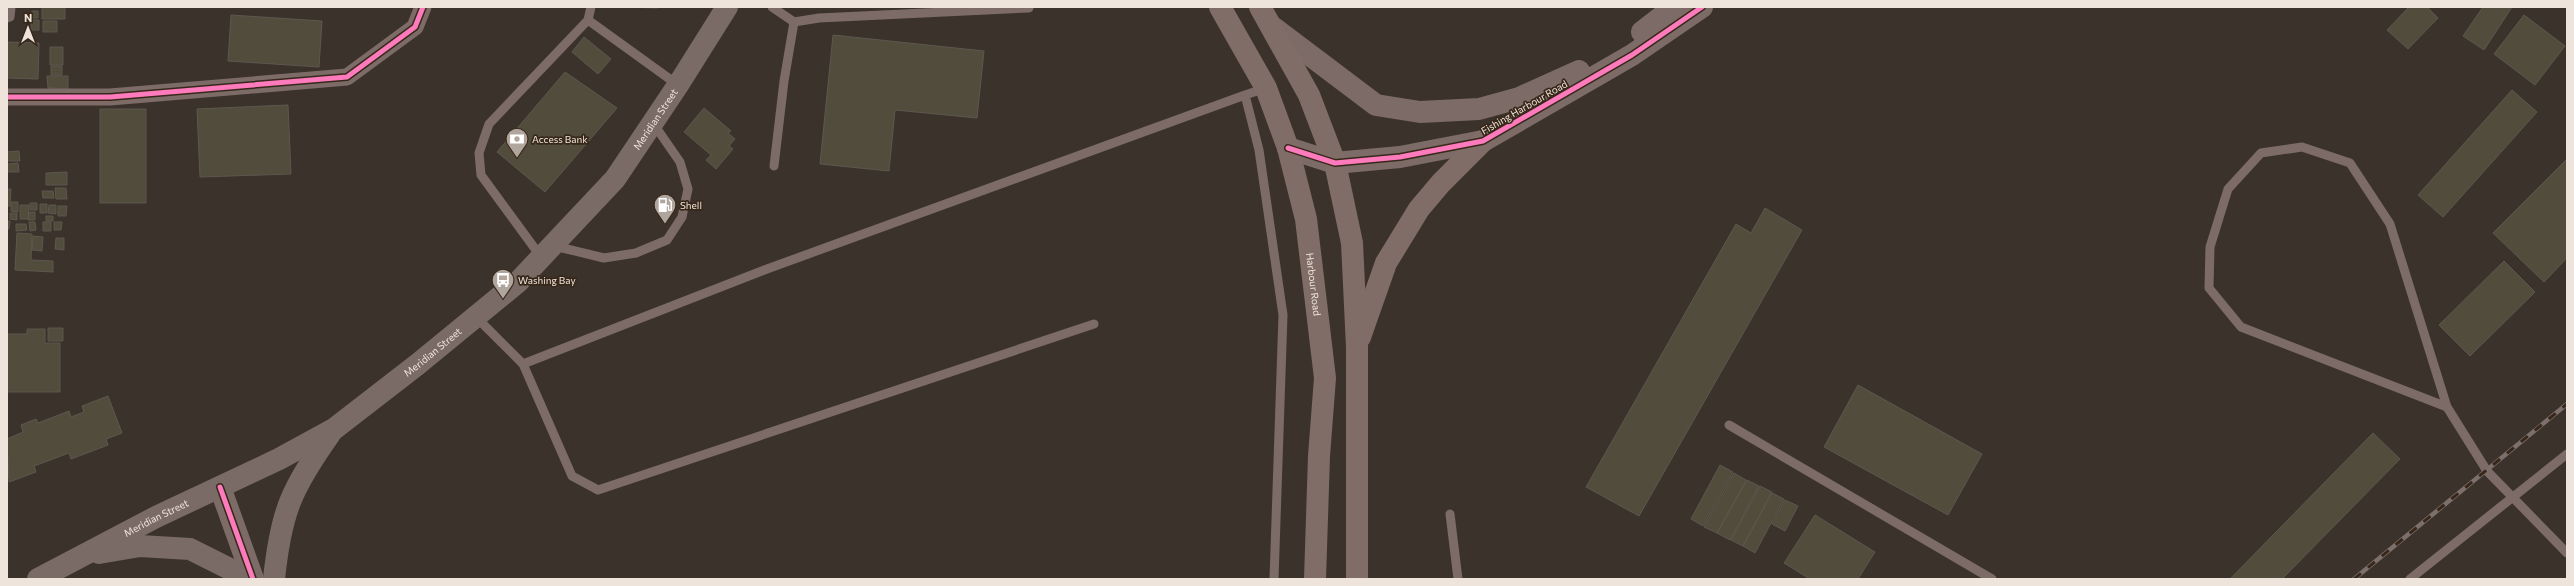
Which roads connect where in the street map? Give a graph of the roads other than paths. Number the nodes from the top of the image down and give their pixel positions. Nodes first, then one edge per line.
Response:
1 (11, 7) edge
2 (423, 7) edge
3 (590, 7) edge
4 (727, 7) edge
5 (772, 7) edge
6 (1220, 7) edge
7 (1260, 7) edge
8 (1674, 7) edge
9 (1702, 7) edge
10 (1029, 8) edge
11 (7, 18) edge
12 (588, 20) junction
13 (794, 22) junction
14 (1274, 28) junction
15 (678, 85) junction
16 (1266, 88) junction
17 (1245, 95) junction
18 (7, 97) edge
19 (653, 122) junction
20 (1483, 141) junction
21 (1288, 148) junction
22 (1335, 162) junction
23 (774, 166) dead end
24 (547, 251) junction
25 (476, 316) junction
26 (1094, 324) dead end
27 (1357, 347) junction
28 (524, 364) junction
29 (2447, 407) junction
30 (1729, 425) dead end
31 (334, 429) junction
32 (2567, 454) edge
33 (220, 487) junction
34 (2510, 497) junction
35 (1450, 514) dead end
36 (2567, 553) edge
37 (78, 556) junction
38 (38, 579) edge
39 (252, 579) edge
40 (274, 579) edge
41 (1274, 579) edge
42 (1315, 579) edge
43 (1357, 579) edge
44 (1458, 579) edge
45 (1992, 579) edge
46 (2410, 579) edge

1 - 11 lane
2 - 18 street
3 - 12 lane
4 - 15 main road, Meridian Street
5 - 13 lane
6 - 16 main road, Harbour Road
7 - 14 main road
8 - 14 street, Fishing Harbour Road
9 - 20 street, Fishing Harbour Road
10 - 13 lane
12 - 15 lane
12 - 24 lane
13 - 23 lane
14 - 22 main road
15 - 19 main road, Meridian Street
16 - 17 lane
16 - 21 main road, Harbour Road
17 - 28 lane
17 - 41 lane
19 - 24 main road, Meridian Street
19 - 24 lane
20 - 22 street, Fishing Harbour Road
20 - 27 main road
21 - 22 street, Fishing Harbour Road
21 - 42 main road, Harbour Road
22 - 27 main road
24 - 25 main road, Meridian Street
25 - 28 lane
25 - 31 main road, Meridian Street
26 - 28 lane
27 - 43 main road
29 - 29 lane
29 - 34 lane
30 - 45 lane
31 - 33 main road, Meridian Street
31 - 40 main road
32 - 34 lane
33 - 37 main road, Meridian Street
33 - 39 street
34 - 36 lane
34 - 46 lane
35 - 44 lane
37 - 38 main road, Meridian Street
37 - 39 main road

